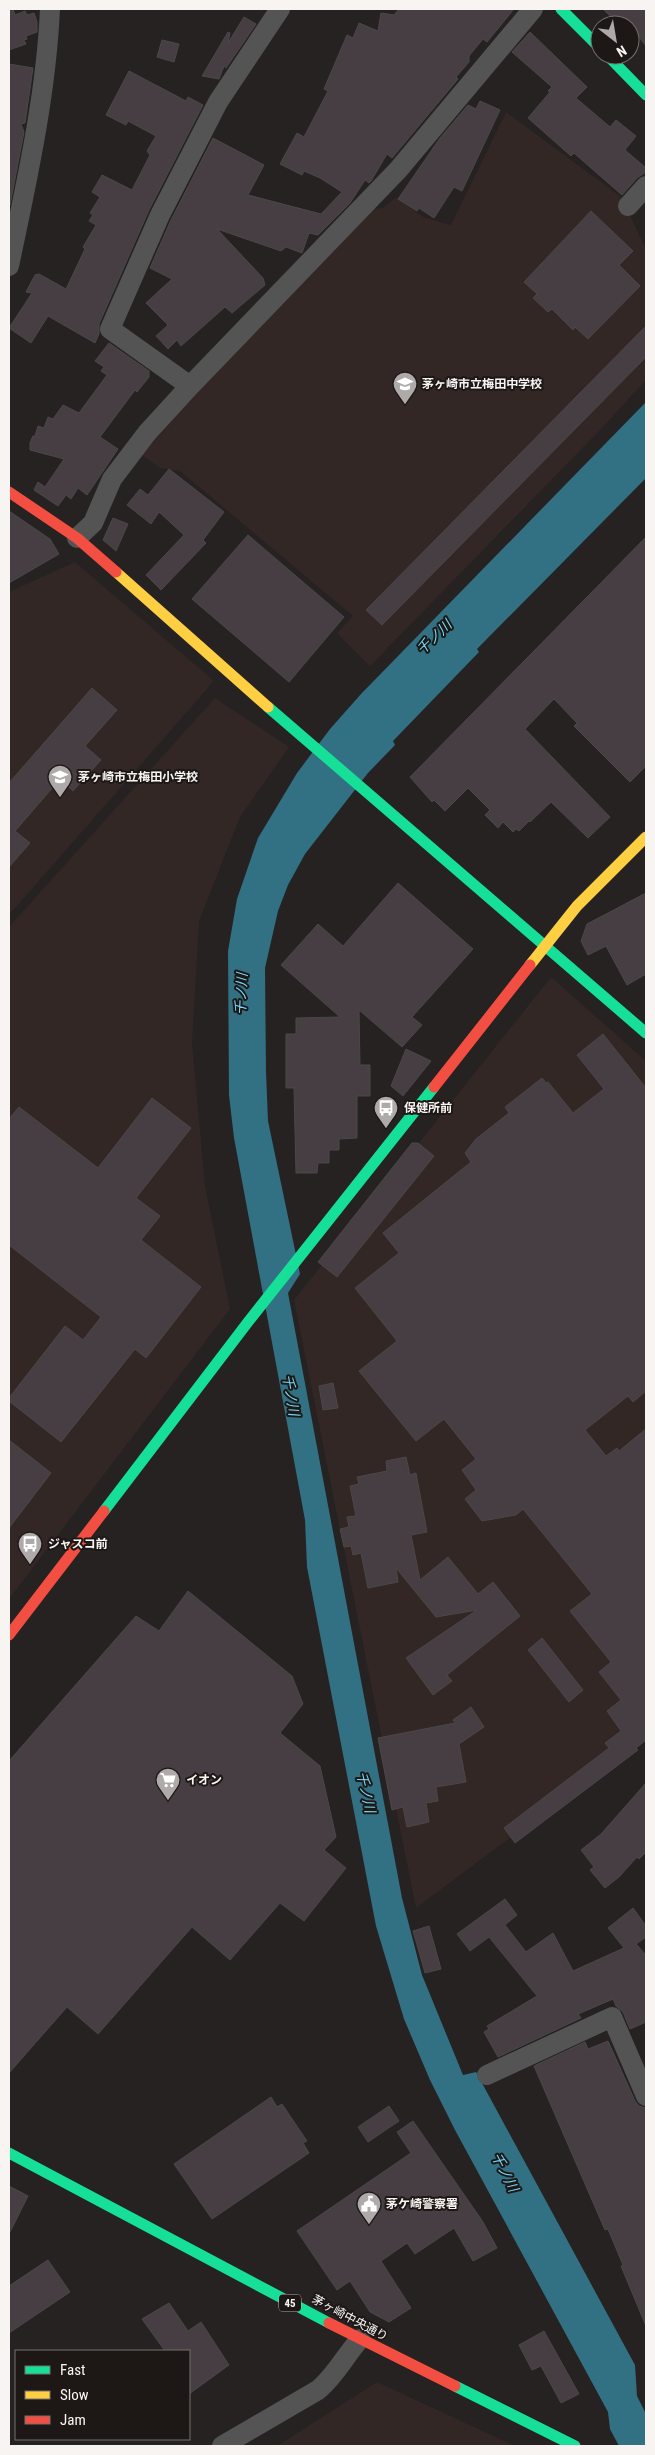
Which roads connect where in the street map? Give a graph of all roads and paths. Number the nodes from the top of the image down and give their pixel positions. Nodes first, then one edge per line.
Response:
1 (50, 9) edge
2 (280, 9) edge
3 (533, 9) edge
4 (561, 9) edge
5 (590, 38) edge
6 (617, 65) edge
7 (646, 95) edge
8 (646, 186) edge
9 (628, 206) dead end
10 (9, 266) edge
11 (190, 386) junction
12 (9, 492) edge
13 (77, 538) junction
14 (646, 838) edge
15 (545, 946) junction
16 (646, 1033) edge
17 (9, 1635) edge
18 (487, 2074) dead end
19 (646, 2096) edge
20 (9, 2153) edge
21 (360, 2339) junction
22 (222, 2446) edge
23 (575, 2446) edge

1 - 10 street
2 - 11 street
3 - 11 street
4 - 5 street
6 - 7 street
8 - 9 street
11 - 13 street
12 - 13 street
13 - 15 street
14 - 15 street
15 - 16 street
15 - 17 street
18 - 19 street
20 - 21 street, 茅ヶ崎中央通り / 45
21 - 22 street
21 - 23 street, 茅ヶ崎中央通り / 45

